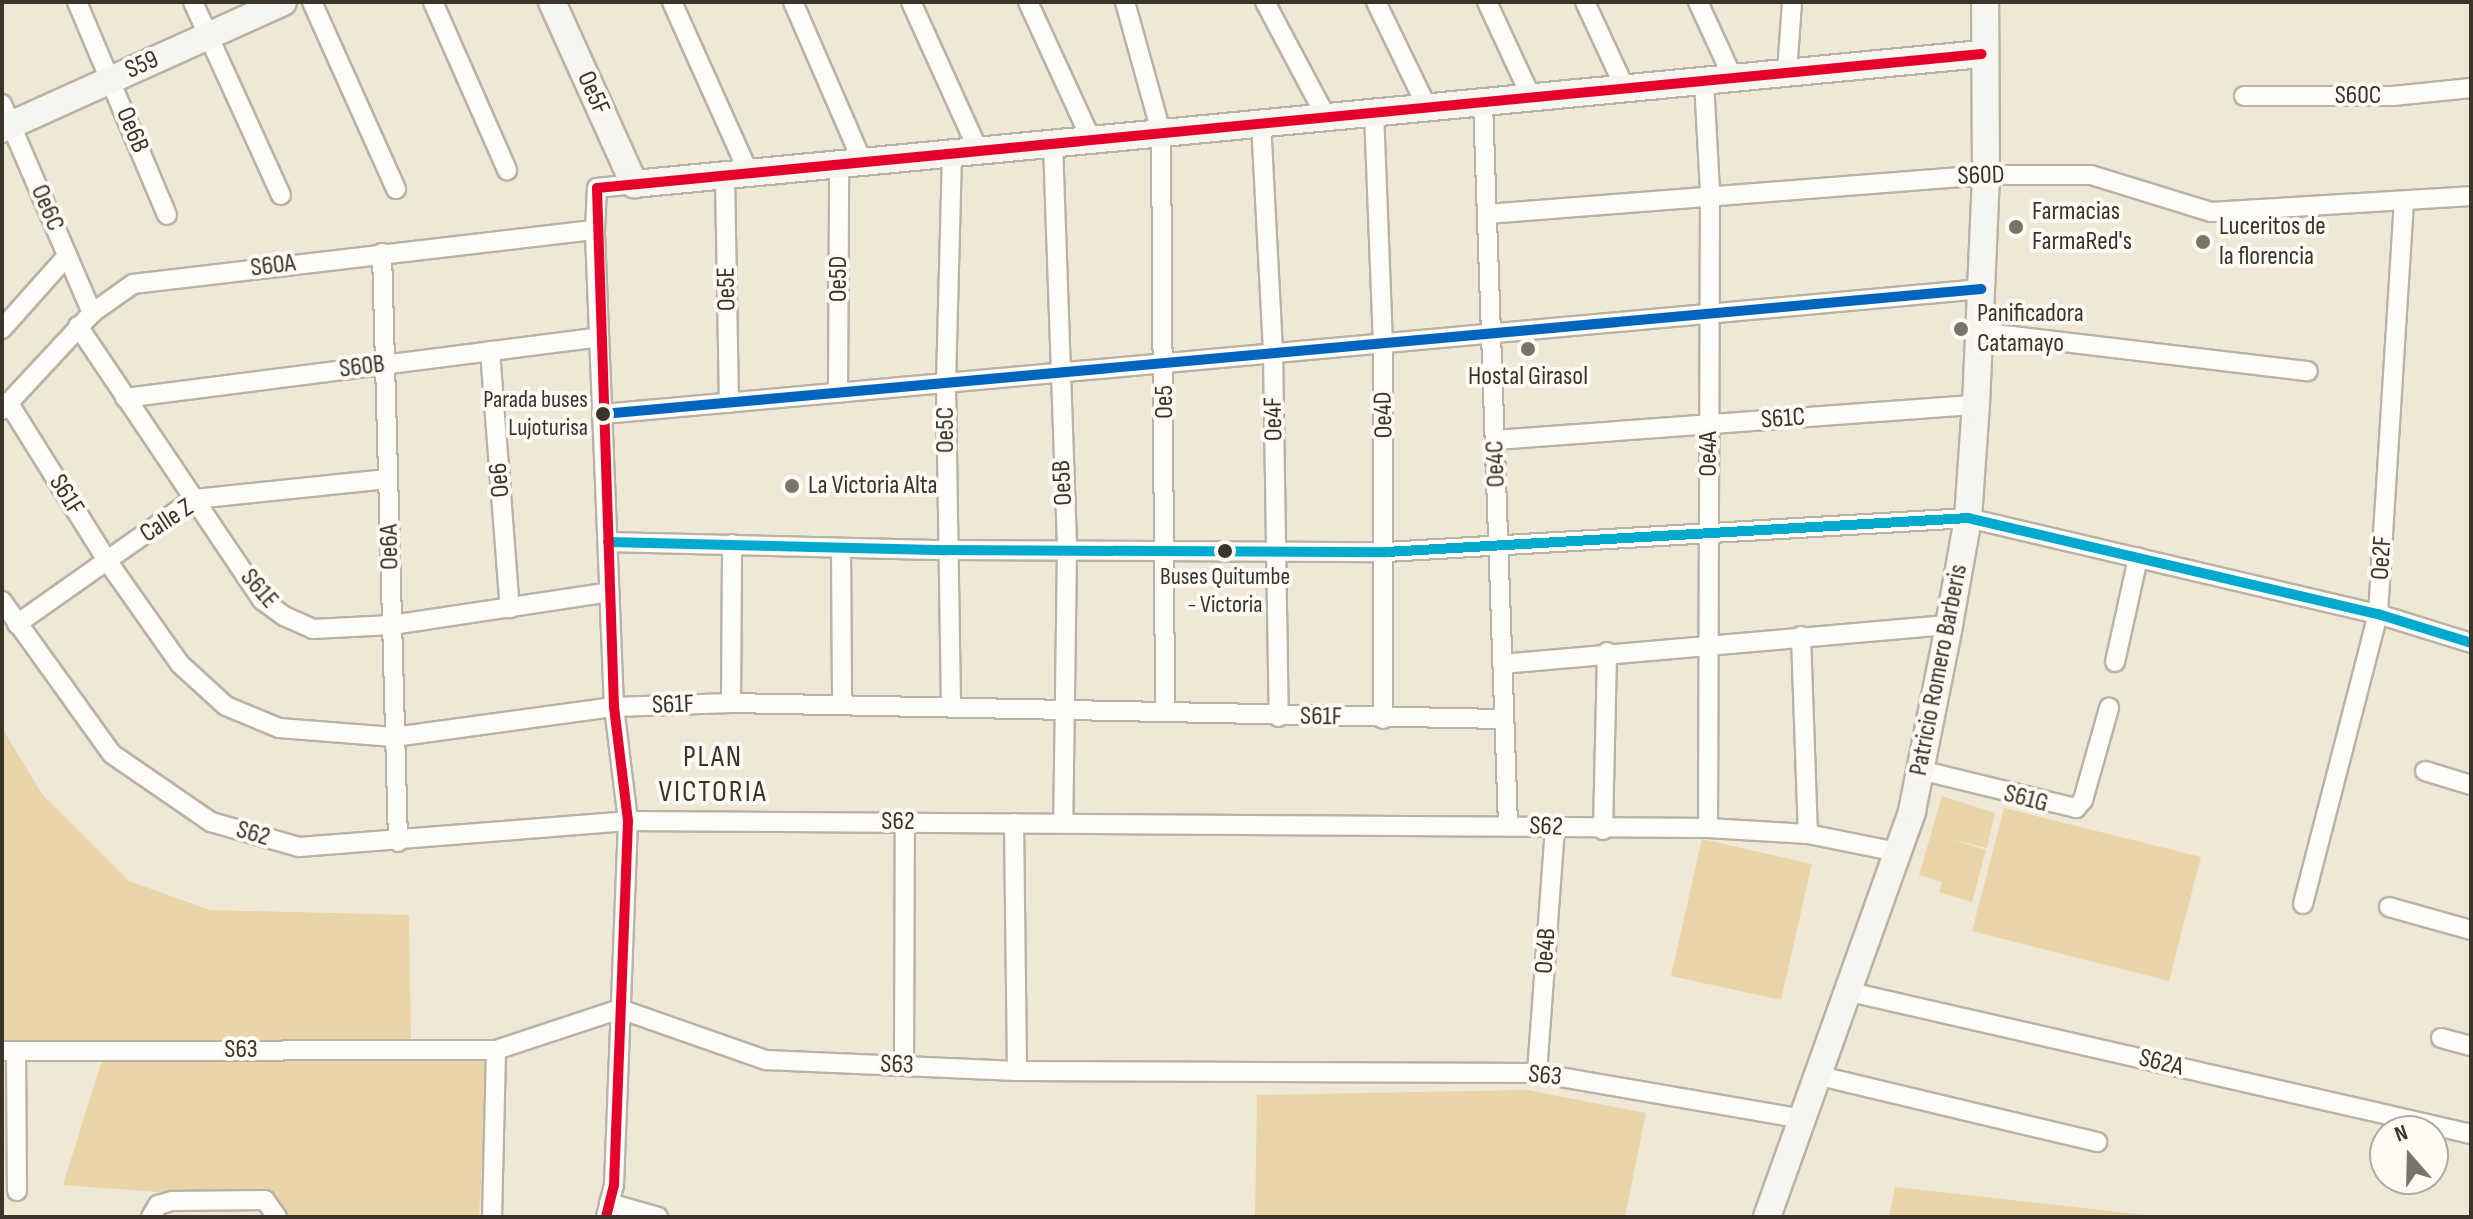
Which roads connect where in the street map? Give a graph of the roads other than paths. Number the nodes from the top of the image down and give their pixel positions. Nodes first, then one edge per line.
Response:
1 (77, 2) edge
2 (193, 2) edge
3 (283, 2) edge
4 (312, 2) edge
5 (433, 2) edge
6 (552, 2) edge
7 (672, 2) edge
8 (793, 2) edge
9 (911, 2) edge
10 (1028, 2) edge
11 (1125, 2) edge
12 (1265, 2) edge
13 (1376, 2) edge
14 (1487, 2) edge
15 (1585, 2) edge
16 (1698, 2) edge
17 (1792, 2) edge
18 (1985, 2) edge
19 (208, 36) junction
20 (1982, 54) junction
21 (1787, 72) junction
22 (1733, 78) junction
23 (111, 79) junction
24 (1704, 81) junction
25 (1625, 88) junction
26 (2471, 88) edge
27 (2244, 96) dead end
28 (1531, 97) junction
29 (1483, 102) junction
30 (1427, 107) junction
31 (1374, 111) junction
32 (1325, 115) junction
33 (5, 119) edge
34 (1261, 122) junction
35 (1161, 132) junction
36 (1091, 139) junction
37 (1053, 144) junction
38 (978, 150) junction
39 (952, 153) junction
40 (851, 163) junction
41 (507, 170) dead end
42 (737, 174) junction
43 (1986, 175) junction
44 (634, 184) junction
45 (396, 189) dead end
46 (1710, 193) junction
47 (281, 195) dead end
48 (2471, 196) edge
49 (2404, 203) junction
50 (1487, 214) junction
51 (167, 215) dead end
52 (595, 230) junction
53 (382, 253) junction
54 (67, 256) junction
55 (1981, 289) junction
56 (92, 313) junction
57 (1710, 314) junction
58 (78, 326) junction
59 (2, 329) edge
60 (1979, 332) junction
61 (1491, 333) junction
62 (599, 337) junction
63 (1383, 342) junction
64 (490, 351) junction
65 (1273, 352) junction
66 (1164, 362) junction
67 (387, 364) junction
68 (2308, 371) dead end
69 (1057, 373) junction
70 (946, 383) junction
71 (838, 393) junction
72 (125, 398) junction
73 (729, 403) junction
74 (1976, 405) junction
75 (5, 406) edge
76 (603, 414) junction
77 (1709, 424) junction
78 (1495, 440) junction
79 (388, 479) junction
80 (194, 499) junction
81 (1968, 518) junction
82 (1709, 530) junction
83 (608, 542) junction
84 (732, 544) junction
85 (841, 548) junction
86 (1498, 548) junction
87 (946, 550) junction
88 (1067, 551) junction
89 (1167, 551) junction
90 (1386, 552) junction
91 (1277, 554) junction
92 (2138, 558) junction
93 (108, 562) junction
94 (610, 592) junction
95 (2, 601) edge
96 (510, 608) junction
97 (2378, 614) junction
98 (17, 624) junction
99 (392, 625) junction
100 (1949, 625) junction
101 (1801, 636) junction
102 (1709, 643) junction
103 (2471, 643) edge
104 (1607, 652) junction
105 (2115, 662) dead end
106 (1502, 664) junction
107 (731, 703) junction
108 (842, 705) junction
109 (951, 706) junction
110 (614, 707) junction
111 (1061, 708) junction
112 (2109, 708) dead end
113 (1165, 711) junction
114 (1279, 717) junction
115 (1383, 719) junction
116 (1503, 719) junction
117 (394, 737) junction
118 (1920, 770) junction
119 (2425, 771) dead end
120 (2471, 785) edge
121 (628, 821) junction
122 (905, 822) junction
123 (1014, 823) junction
124 (1063, 823) junction
125 (1508, 825) junction
126 (1555, 828) junction
127 (1708, 828) junction
128 (1603, 830) junction
129 (1808, 834) junction
130 (398, 842) junction
131 (1897, 852) junction
132 (2303, 904) dead end
133 (2389, 907) dead end
134 (2471, 930) edge
135 (1850, 992) junction
136 (620, 1009) junction
137 (2441, 1038) dead end
138 (2471, 1046) edge
139 (496, 1050) junction
140 (9, 1051) edge
141 (904, 1065) junction
142 (1017, 1071) junction
143 (1537, 1073) junction
144 (1820, 1076) junction
145 (1804, 1119) junction
146 (2471, 1134) edge
147 (2097, 1142) dead end
148 (17, 1191) dead end
149 (263, 1209) edge
150 (607, 1210) edge
151 (151, 1217) edge
152 (277, 1217) edge
153 (492, 1217) edge
154 (658, 1217) edge
155 (1767, 1217) edge

1 - 23 street, Oe6B
2 - 19 street
3 - 19 street, S59
4 - 45 street
5 - 41 street
6 - 44 street, Oe5F
7 - 42 street, Oe5E
8 - 40 street, Oe5D
9 - 38 street
10 - 36 street
11 - 35 street, Oe5
12 - 32 street
13 - 30 street
14 - 28 street
15 - 25 street
16 - 22 street
17 - 21 street
18 - 20 street, Patricio Romero Barberis
19 - 23 street, S59
19 - 47 street
20 - 21 street
20 - 43 street, Patricio Romero Barberis
21 - 22 street
22 - 24 street
23 - 33 street, S59
23 - 51 street, Oe6B
24 - 25 street
24 - 46 street, Oe4A
25 - 28 street
26 - 27 street, S60C
28 - 29 street
29 - 30 street
29 - 50 street, Oe4C
30 - 31 street
31 - 32 street
31 - 63 street, Oe4D
32 - 34 street
33 - 54 street, Oe6C
34 - 35 street
34 - 65 street, Oe4F
35 - 36 street
35 - 66 street, Oe5
36 - 37 street
37 - 38 street
37 - 69 street, Oe5B
38 - 39 street
39 - 40 street
39 - 70 street, Oe5C
40 - 42 street
40 - 71 street, Oe5D
42 - 44 street
42 - 73 street, Oe5E
43 - 46 street, S60D
43 - 49 street, S60D
43 - 55 street, Patricio Romero Barberis
44 - 52 street
46 - 50 street, S60D
46 - 57 street, Oe4A
48 - 49 street, S60D
49 - 97 street, Oe2F
50 - 61 street, Oe4C
52 - 53 street, S60A
52 - 62 street
53 - 56 street, S60A
53 - 67 street, Oe6A
54 - 56 street, Oe6C
54 - 59 street
55 - 57 street
55 - 60 street, Patricio Romero Barberis
56 - 58 street, S60A
57 - 61 street
57 - 77 street, Oe4A
58 - 72 street, S61E
58 - 75 street, S60A
60 - 68 street
60 - 74 street, Patricio Romero Barberis
61 - 63 street
61 - 78 street, Oe4C
62 - 64 street, S60B
62 - 76 street
63 - 65 street
63 - 90 street, Oe4D
64 - 67 street, S60B
64 - 96 street, Oe6
65 - 66 street
65 - 91 street, Oe4F
66 - 69 street
66 - 89 street, Oe5
67 - 72 street, S60B
67 - 79 street, Oe6A
69 - 70 street
69 - 88 street, Oe5B
70 - 71 street
70 - 87 street, Oe5C
71 - 73 street
72 - 80 street, S61E
73 - 76 street
74 - 77 street, S61C
74 - 81 street, Patricio Romero Barberis
75 - 93 street, S61F
76 - 83 street
77 - 78 street, S61C
77 - 82 street, Oe4A
78 - 86 street, Oe4C
79 - 80 street, Calle Z
79 - 99 street, Oe6A
80 - 93 street, Calle Z
80 - 99 street, S61E
81 - 82 street
81 - 92 street
81 - 100 street, Patricio Romero Barberis
82 - 86 street
82 - 102 street, Oe4A
83 - 84 street
83 - 94 street
84 - 85 street
84 - 107 street
85 - 87 street
85 - 108 street
86 - 90 street
86 - 106 street, Oe4C
87 - 88 street
87 - 109 street, Oe5C
88 - 89 street
88 - 111 street, Oe5B
89 - 91 street
89 - 113 street, Oe5
90 - 91 street
90 - 115 street, Oe4D
91 - 114 street, Oe4F
92 - 97 street
92 - 105 street
93 - 98 street, Calle Z
93 - 117 street, S61F
94 - 96 street, S61E
94 - 110 street
95 - 98 street, S62
96 - 99 street, S61E
97 - 103 street
97 - 132 street, Oe2F
98 - 130 street, S62
99 - 117 street, Oe6A
100 - 101 street
100 - 118 street, Patricio Romero Barberis
101 - 102 street
101 - 129 street
102 - 104 street
102 - 127 street, Oe4A
104 - 106 street
104 - 128 street
106 - 116 street, Oe4C
107 - 108 street, S61F
107 - 110 street, S61F
108 - 109 street, S61F
109 - 111 street, S61F
110 - 117 street, S61F
110 - 121 street
111 - 113 street, S61F
111 - 124 street, Oe5B
112 - 118 street, S61G
113 - 114 street, S61F
114 - 115 street, S61F
115 - 116 street, S61F
116 - 125 street, Oe4C
117 - 130 street, Oe6A
118 - 131 street, Patricio Romero Barberis
119 - 120 street
121 - 122 street, S62
121 - 130 street, S62
121 - 136 street
122 - 123 street, S62
122 - 141 street
123 - 124 street, S62
123 - 142 street
124 - 125 street, S62
125 - 126 street, S62
126 - 128 street, S62
126 - 143 street, Oe4B
127 - 128 street, S62
127 - 129 street, S62
129 - 131 street, S62
131 - 135 street, Patricio Romero Barberis
133 - 134 street
135 - 144 street, Patricio Romero Barberis
135 - 146 street, S62A
136 - 139 street, S63
136 - 141 street, S63
136 - 150 street
137 - 138 street
139 - 140 street, S63
139 - 153 street
140 - 148 street
141 - 142 street, S63
142 - 143 street, S63
143 - 145 street, S63
144 - 145 street, Patricio Romero Barberis
144 - 147 street
145 - 155 street, Patricio Romero Barberis
149 - 151 street
149 - 152 street
150 - 154 street

